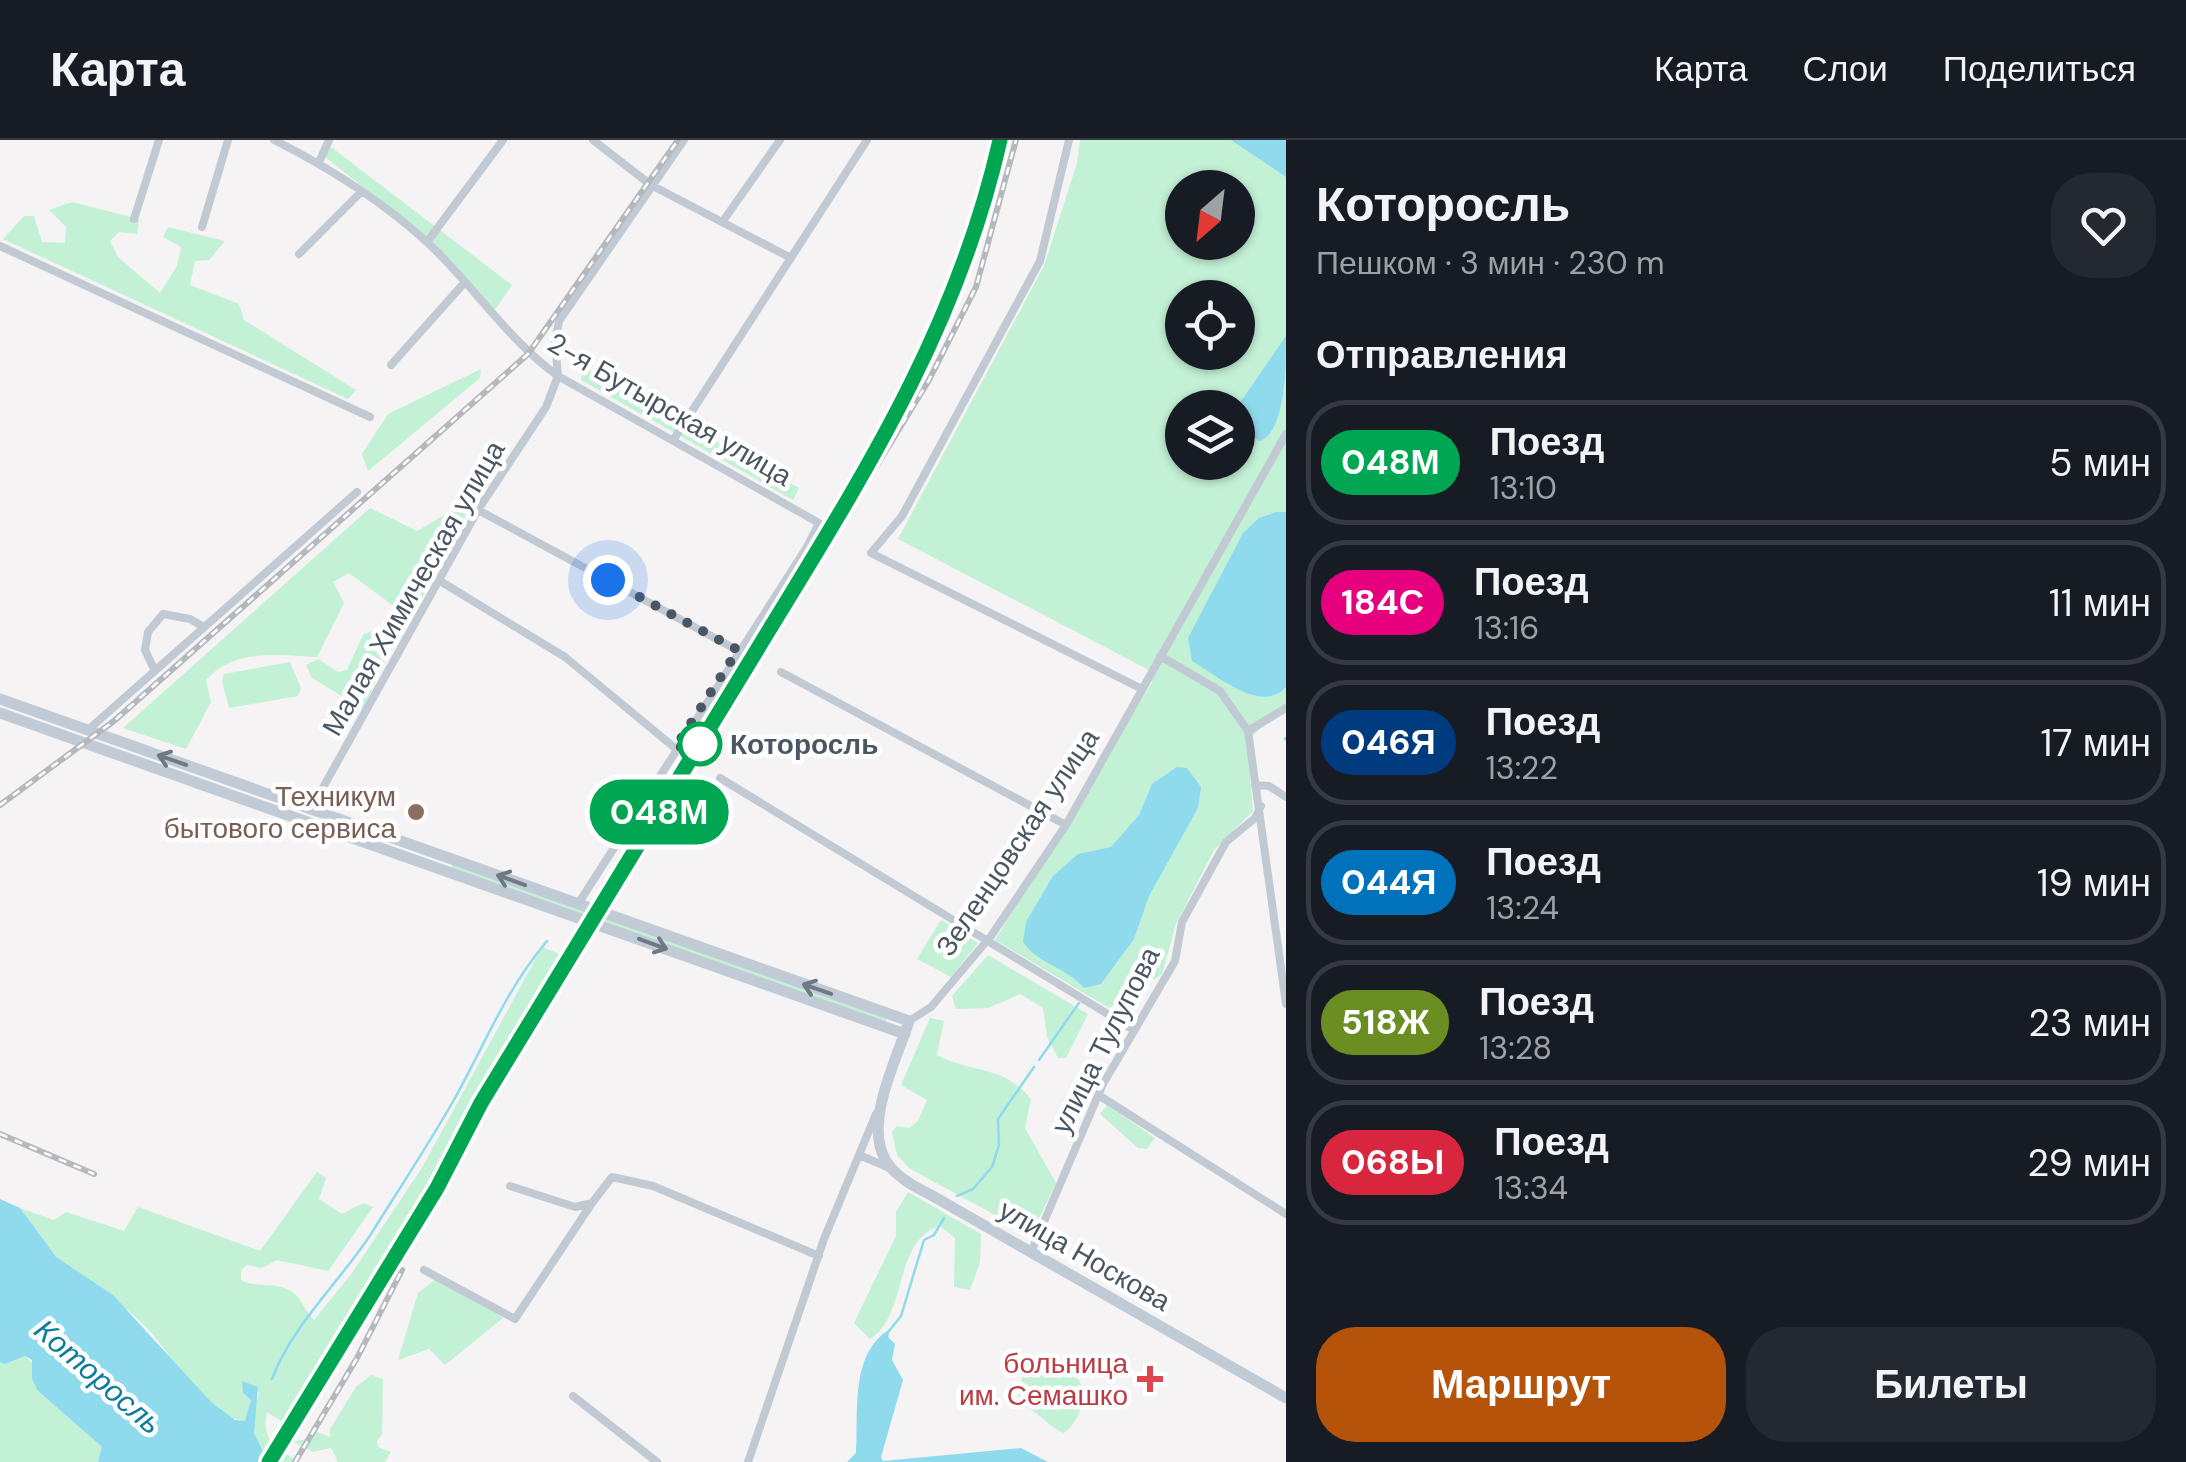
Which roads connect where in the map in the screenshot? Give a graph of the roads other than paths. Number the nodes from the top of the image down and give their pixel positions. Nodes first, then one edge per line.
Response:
1 (159, 140) edge
2 (228, 140) edge
3 (274, 140) edge
4 (329, 140) edge
5 (503, 140) edge
6 (593, 140) edge
7 (684, 140) edge
8 (780, 140) edge
9 (867, 140) edge
10 (1069, 140) edge
11 (320, 162) junction
12 (651, 185) junction
13 (360, 194) junction
14 (134, 219) dead end
15 (723, 221) junction
16 (202, 227) dead end
17 (427, 242) junction
18 (0, 246) edge
19 (299, 254) dead end
20 (791, 258) junction
21 (465, 282) junction
22 (391, 365) dead end
23 (558, 376) junction
24 (370, 417) dead end
25 (1286, 434) edge
26 (674, 439) junction
27 (357, 492) dead end
28 (478, 510) junction
29 (440, 581) junction
30 (204, 627) junction
31 (738, 650) junction
32 (1160, 656) junction
33 (154, 671) junction
34 (781, 672) dead end
35 (1142, 689) junction
36 (0, 699) edge
37 (1286, 708) edge
38 (0, 713) edge
39 (88, 730) junction
40 (1248, 735) junction
41 (675, 748) junction
42 (720, 778) dead end
43 (1255, 786) junction
44 (1286, 797) edge
45 (1260, 806) junction
46 (311, 809) junction
47 (302, 820) junction
48 (1066, 825) junction
49 (578, 904) junction
50 (987, 940) junction
51 (1286, 1004) edge
52 (907, 1027) junction
53 (1134, 1030) junction
54 (1100, 1096) junction
55 (874, 1133) junction
56 (859, 1155) junction
57 (897, 1173) junction
58 (510, 1186) dead end
59 (592, 1203) junction
60 (1286, 1214) edge
61 (1030, 1252) junction
62 (819, 1256) junction
63 (424, 1270) dead end
64 (573, 1396) dead end
65 (1286, 1398) edge
66 (657, 1462) edge
67 (748, 1462) edge

1 - 14 street
2 - 16 street
3 - 11 street, 2-я Бутырская улица
4 - 11 street
5 - 17 street
6 - 12 street
7 - 12 street
8 - 15 street
9 - 20 street
10 - 35 street
11 - 13 street, 2-я Бутырская улица
12 - 15 street
12 - 23 street
13 - 17 street, 2-я Бутырская улица
13 - 19 street
15 - 20 street
17 - 21 street, 2-я Бутырская улица
18 - 24 street
20 - 26 street
21 - 22 street
21 - 23 street, 2-я Бутырская улица
23 - 26 street, 2-я Бутырская улица
23 - 28 street, Малая Химическая улица
25 - 32 street, Зеленцовская улица
26 - 31 street, 2-я Бутырская улица
27 - 30 street
28 - 29 street, Малая Химическая улица
28 - 31 street
29 - 41 street
29 - 46 street, Малая Химическая улица
30 - 33 street
30 - 33 street
31 - 41 street
32 - 35 street, Зеленцовская улица
32 - 40 street
33 - 39 street
34 - 48 street
35 - 48 street, Зеленцовская улица
36 - 39 main road
37 - 40 street
38 - 47 main road
46 -> 39 main road
40 - 43 street
41 - 49 street
42 - 50 street
43 - 44 street
43 - 45 street
45 - 51 street
45 - 53 street, улица Тулупова
46 - 47 street, Малая Химическая улица
49 -> 46 main road
47 -> 52 main road
48 - 50 street, Зеленцовская улица
52 -> 49 main road
50 - 52 street, Зеленцовская улица
50 - 53 street
52 - 55 main road
53 - 54 street, улица Тулупова
54 - 60 street
54 - 61 street, улица Тулупова
55 - 56 street
55 - 57 main road
56 - 57 street, улица Носкова
56 - 62 street
57 - 61 main road, улица Носкова
58 - 59 street
59 - 62 street
59 - 63 street
61 - 65 main road, улица Носкова
62 - 67 street
64 - 66 street

